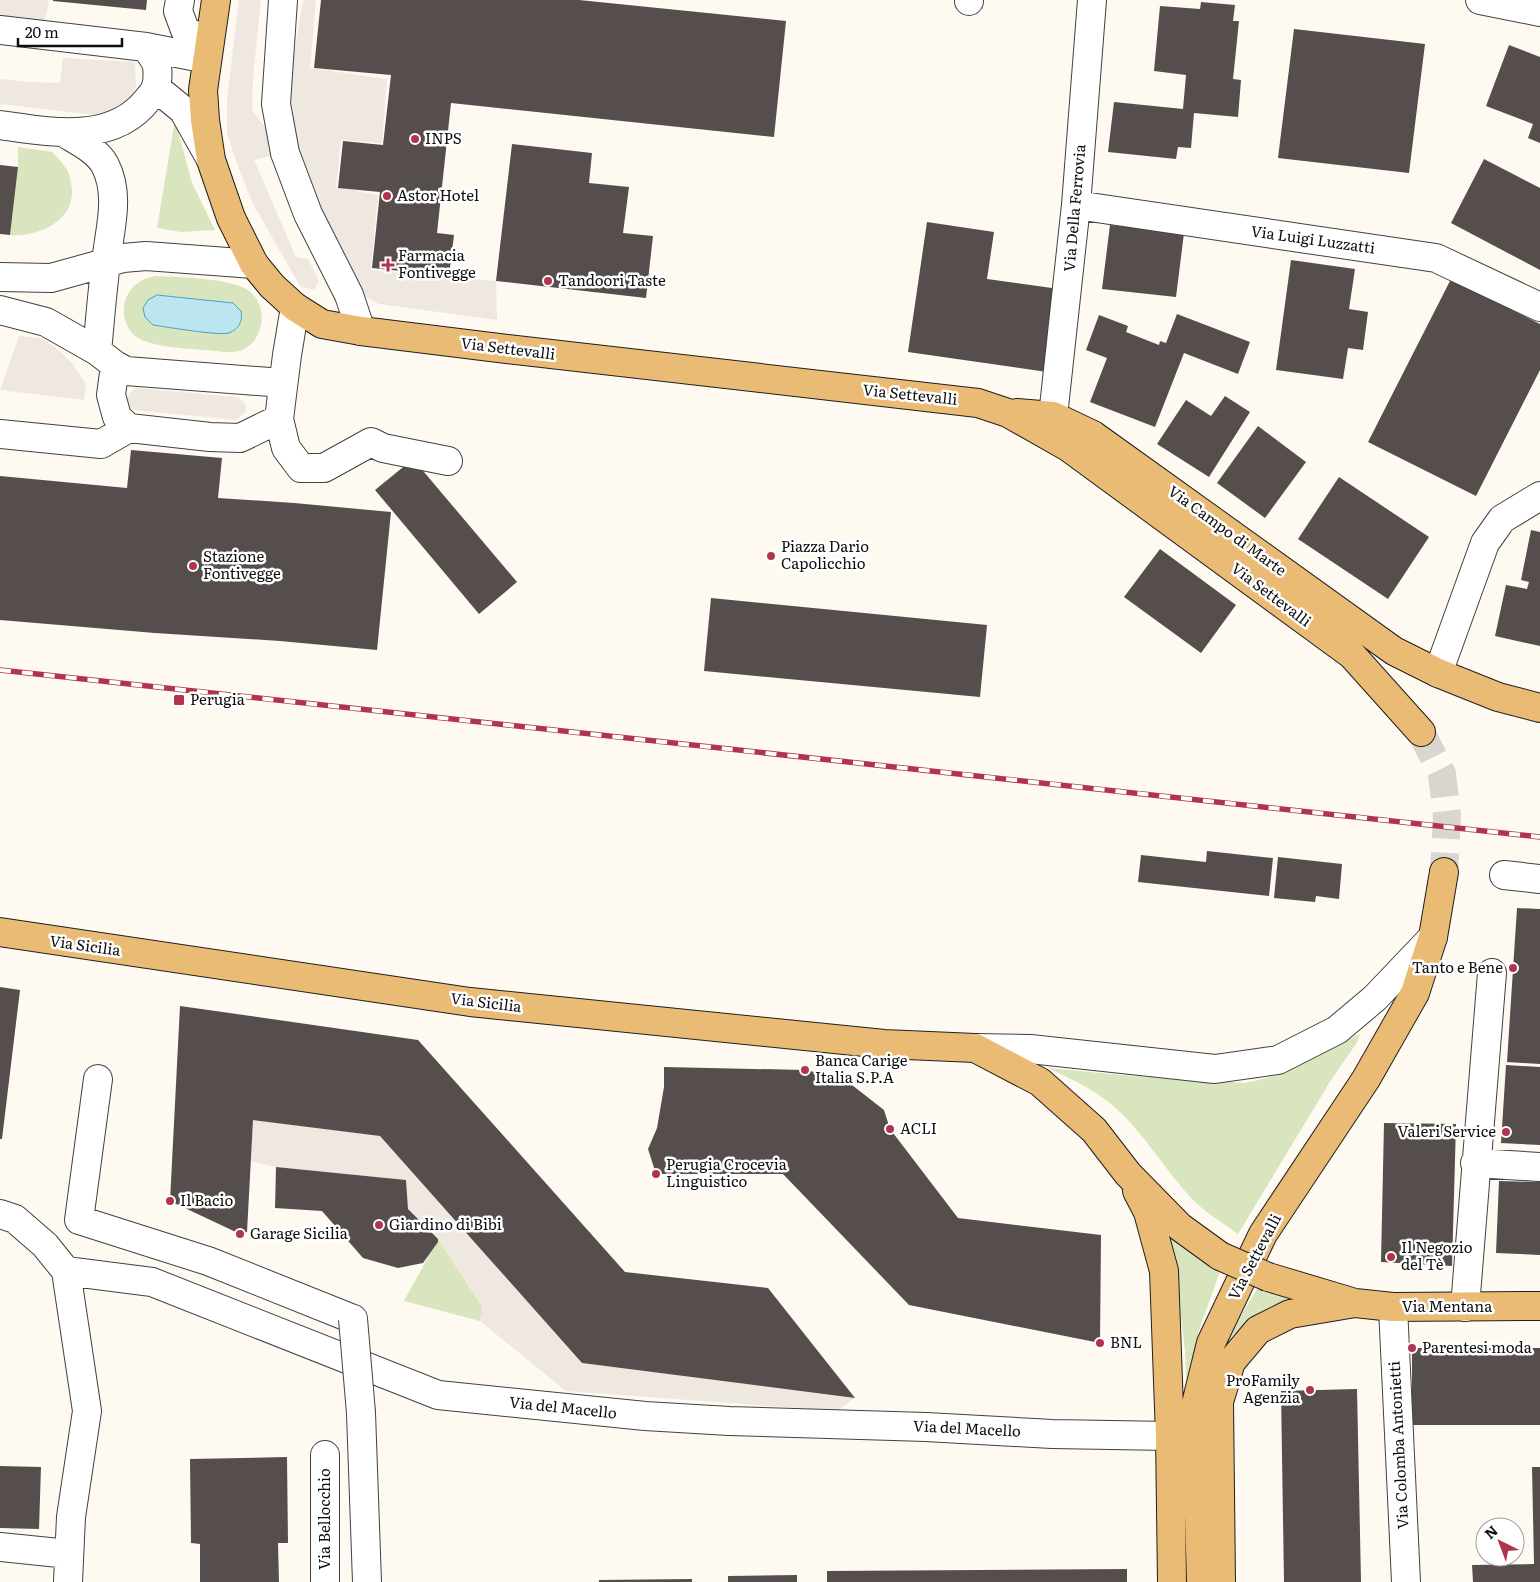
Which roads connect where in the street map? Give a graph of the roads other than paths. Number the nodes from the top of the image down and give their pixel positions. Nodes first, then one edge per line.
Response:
1 (163, 0) edge
2 (180, 0) edge
3 (216, 0) edge
4 (283, 0) edge
5 (1092, 0) edge
6 (1480, 0) edge
7 (1540, 12) edge
8 (0, 30) edge
9 (185, 30) junction
10 (146, 47) junction
11 (208, 51) junction
12 (156, 88) junction
13 (0, 124) edge
14 (63, 132) junction
15 (211, 160) junction
16 (1076, 205) junction
17 (106, 262) junction
18 (254, 264) junction
19 (2, 277) edge
20 (295, 307) junction
21 (1540, 307) edge
22 (0, 314) edge
23 (361, 331) junction
24 (106, 358) junction
25 (283, 383) junction
26 (1008, 413) junction
27 (1052, 416) junction
28 (279, 419) junction
29 (129, 428) junction
30 (0, 434) edge
31 (448, 462) dead end
32 (1540, 496) edge
33 (1438, 673) junction
34 (1540, 708) edge
35 (1421, 732) tunnel mouth
36 (1444, 872) tunnel mouth
37 (1504, 875) dead end
38 (1540, 879) edge
39 (0, 932) edge
40 (1434, 938) junction
41 (1492, 973) dead end
42 (975, 1048) junction
43 (98, 1079) dead end
44 (1475, 1163) junction
45 (1540, 1167) edge
46 (1128, 1174) junction
47 (0, 1214) edge
48 (66, 1271) junction
49 (1355, 1303) junction
50 (1540, 1306) edge
51 (1465, 1307) junction
52 (1393, 1308) junction
53 (1170, 1436) junction
54 (325, 1455) dead end
55 (0, 1547) edge
56 (69, 1554) junction
57 (68, 1582) edge
58 (325, 1582) edge
59 (367, 1582) edge
60 (1172, 1582) edge
61 (1200, 1582) edge
62 (1221, 1582) edge
63 (1406, 1582) edge

1 - 9 street
2 - 9 street
3 - 11 main road, Via Settevalli
4 - 23 street
5 - 16 street, Via Della Ferrovia
6 - 7 street
8 - 10 street
9 - 11 street
10 - 11 street
10 - 12 street
11 - 15 main road, Via Settevalli
12 - 14 street
12 - 15 street
13 - 14 street
14 - 17 street
15 - 18 main road, Via Settevalli
16 - 21 street, Via Luigi Luzzatti
16 - 27 street, Via Della Ferrovia
17 - 18 street
17 - 19 street
17 - 24 street
18 - 20 main road, Via Settevalli
19 - 22 street
20 - 23 main road, Via Settevalli
20 - 25 street
22 - 24 street
23 - 26 main road, Via Settevalli
24 - 25 street
24 - 29 street
25 - 28 street
26 - 27 main road, Via Campo di Marte
26 - 35 main road, Via Settevalli
27 - 33 main road, Via Campo di Marte
28 - 29 street
28 - 31 street
29 - 30 street
32 - 33 street
33 - 34 main road, Via Campo di Marte
36 - 40 main road, Via Settevalli
37 - 38 street
39 - 42 main road, Via Sicilia
40 - 42 street
40 - 61 main road, Via Settevalli
41 - 44 street
42 - 46 main road
43 - 59 street, bridge
44 - 45 street
44 - 51 street
46 - 49 main road, bridge
46 - 53 main road
47 - 48 street
48 - 53 street, Via del Macello
48 - 56 street
49 - 52 main road, Via Mentana
49 - 62 main road
50 - 51 main road, Via Mentana
51 - 52 main road, Via Mentana
52 - 63 street, Via Colomba Antonietti
53 - 60 main road
54 - 58 street, Via Bellocchio
55 - 56 street
56 - 57 street

